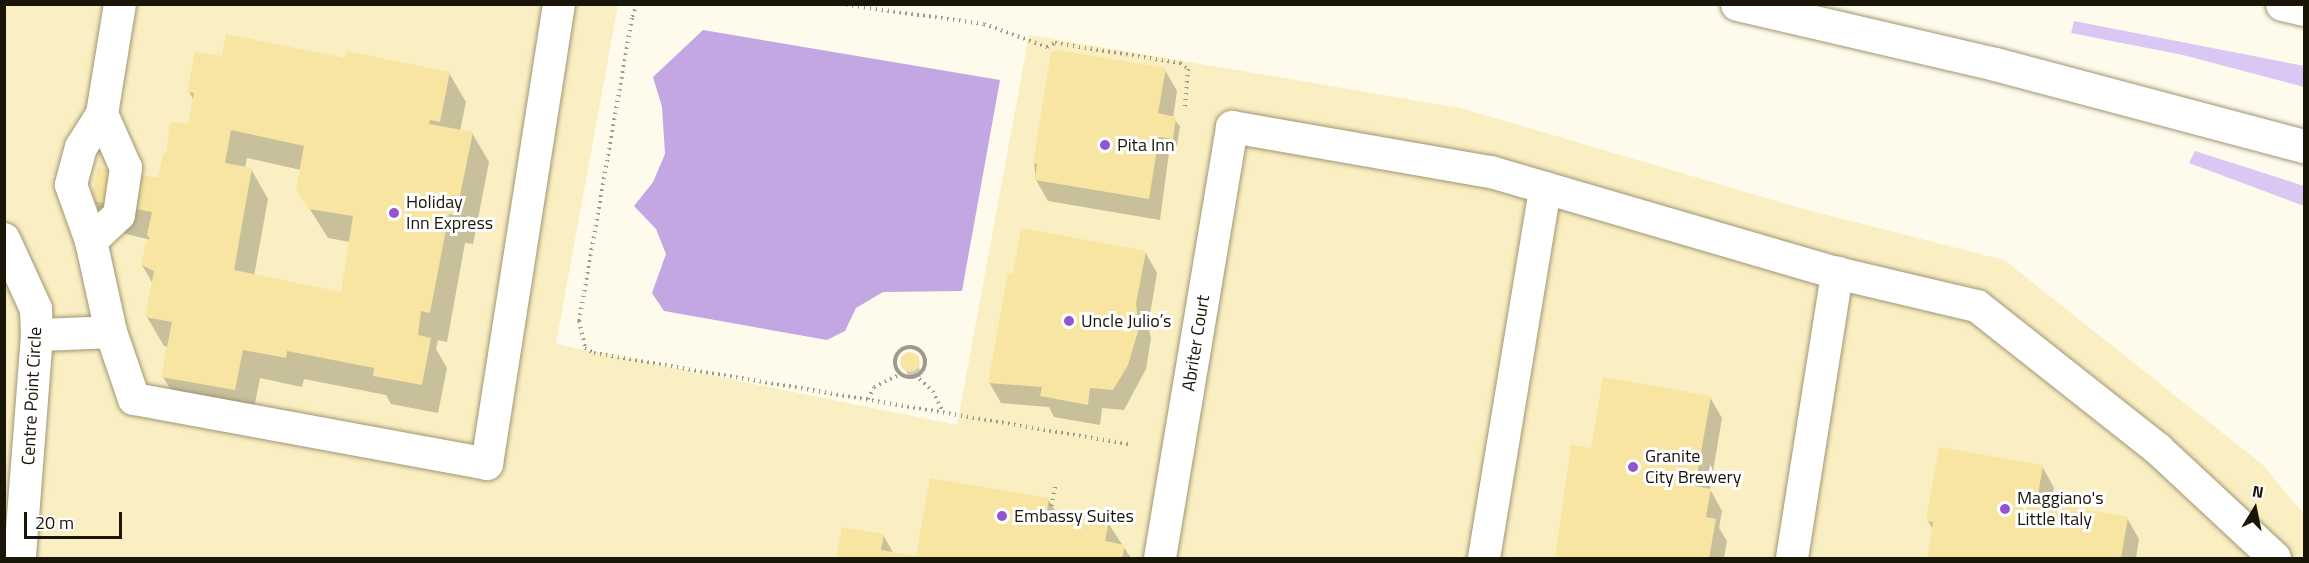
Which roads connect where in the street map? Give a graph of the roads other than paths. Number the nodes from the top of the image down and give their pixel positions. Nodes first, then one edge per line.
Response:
1 (120, 4) edge
2 (559, 4) edge
3 (1737, 4) edge
4 (2282, 4) edge
5 (2304, 9) edge
6 (102, 114) junction
7 (2304, 146) edge
8 (1545, 188) junction
9 (4, 239) edge
10 (91, 242) junction
11 (1837, 273) junction
12 (111, 332) junction
13 (37, 335) junction
14 (20, 558) edge
15 (1160, 558) edge
16 (1484, 558) edge
17 (1792, 558) edge
18 (2276, 558) edge

1 - 6 street
2 - 12 street
3 - 7 highway
4 - 5 highway
6 - 10 street
6 - 10 street
8 - 11 street
8 - 15 street, Abriter Court
8 - 16 street
9 - 13 street, Centre Point Circle
10 - 12 street
11 - 17 street
11 - 18 street
12 - 13 street
13 - 14 street, Centre Point Circle

